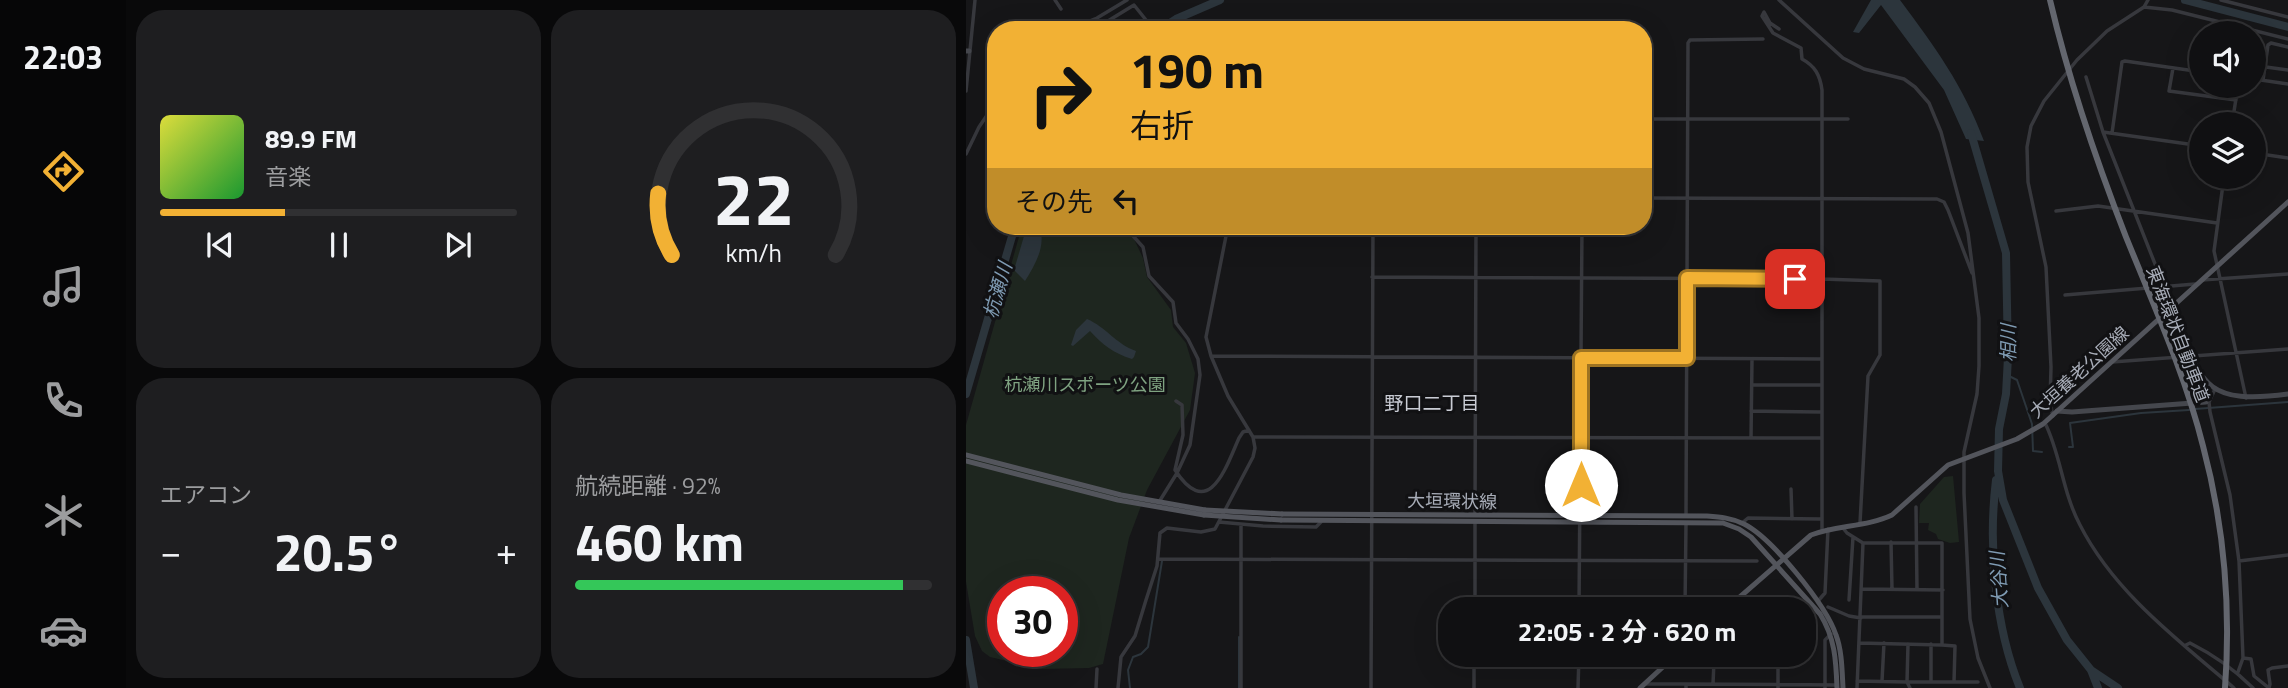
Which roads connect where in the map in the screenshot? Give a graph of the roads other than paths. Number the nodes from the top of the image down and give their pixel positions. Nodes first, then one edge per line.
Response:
1 (975, 0) edge
2 (1055, 0) edge
3 (1127, 0) edge
4 (1779, 0) edge
5 (2050, 0) edge
6 (2148, 0) edge
7 (2221, 0) edge
8 (2144, 7) junction
9 (1061, 9) dead end
10 (2288, 17) edge
11 (1097, 18) joint
12 (1090, 21) edge
13 (1108, 21) edge
14 (1148, 21) edge
15 (1779, 29) dead end
16 (2288, 38) edge
17 (1763, 40) dead end
18 (2288, 47) edge
19 (968, 51) edge
20 (2266, 60) edge
21 (2266, 67) edge
22 (2174, 68) junction
23 (2189, 70) edge
24 (2288, 70) edge
25 (2085, 77) dead end
26 (2266, 80) edge
27 (2288, 84) edge
28 (966, 91) edge
29 (2236, 100) joint
30 (2234, 112) edge
31 (987, 116) edge
32 (1652, 119) edge
33 (1687, 119) junction
34 (1822, 119) junction
35 (1848, 119) dead end
36 (2103, 132) junction
37 (2112, 133) junction
38 (972, 139) junction
39 (2189, 144) edge
40 (966, 148) edge
41 (966, 154) edge
42 (2266, 155) edge
43 (2288, 158) edge
44 (2222, 189) edge
45 (1652, 198) edge
46 (1687, 198) junction
47 (1822, 199) junction
48 (2288, 202) edge
49 (2056, 211) dead end
50 (2133, 211) junction
51 (2217, 223) junction
52 (1132, 235) edge
53 (1226, 235) edge
54 (1373, 235) edge
55 (1476, 235) edge
56 (1582, 235) edge
57 (2217, 266) junction
58 (1974, 274) junction
59 (2288, 274) edge
60 (1373, 277) junction
61 (1476, 277) junction
62 (1582, 278) junction
63 (1687, 278) junction
64 (1822, 279) junction
65 (2221, 280) junction
66 (2199, 282) junction
67 (2162, 286) junction
68 (2065, 295) dead end
69 (2172, 307) junction
70 (2288, 349) edge
71 (2236, 354) junction
72 (1211, 356) junction
73 (1372, 357) junction
74 (1475, 357) junction
75 (2192, 357) junction
76 (1581, 358) junction
77 (1687, 358) junction
78 (1752, 359) junction
79 (1822, 359) junction
80 (2112, 362) junction
81 (1752, 385) junction
82 (1821, 385) junction
83 (2215, 389) junction
84 (2288, 394) edge
85 (2246, 398) junction
86 (1177, 401) dead end
87 (2208, 403) junction
88 (1752, 411) junction
89 (1821, 412) junction
90 (2055, 414) junction
91 (2044, 424) junction
92 (1249, 430) junction
93 (1372, 436) junction
94 (1254, 437) junction
95 (1476, 437) junction
96 (1581, 437) junction
97 (1686, 438) junction
98 (1751, 438) junction
99 (1821, 438) junction
100 (966, 455) edge
101 (1965, 458) junction
102 (966, 461) edge
103 (1177, 473) junction
104 (1791, 489) dead end
105 (1155, 504) junction
106 (1916, 507) dead end
107 (1372, 514) junction
108 (1281, 517) junction
109 (1475, 519) junction
110 (1581, 519) junction
111 (1686, 519) junction
112 (1792, 519) junction
113 (1821, 519) junction
114 (1219, 522) junction
115 (1321, 522) junction
116 (1373, 522) junction
117 (1742, 523) junction
118 (1860, 523) junction
119 (1241, 524) junction
120 (1842, 526) junction
121 (1825, 530) junction
122 (1853, 537) junction
123 (1891, 542) junction
124 (1863, 543) junction
125 (1916, 543) junction
126 (2288, 555) edge
127 (1158, 559) junction
128 (1242, 559) junction
129 (1371, 559) junction
130 (1783, 559) junction
131 (1475, 560) junction
132 (1580, 560) junction
133 (1686, 561) junction
134 (1757, 561) dead end
135 (2239, 561) junction
136 (1776, 564) junction
137 (1862, 589) junction
138 (1892, 590) junction
139 (1917, 590) junction
140 (1942, 590) junction
141 (1475, 597) edge
142 (1579, 597) edge
143 (1685, 597) edge
144 (1740, 597) edge
145 (1849, 600) dead end
146 (1818, 601) junction
147 (1828, 607) dead end
148 (1942, 617) junction
149 (1861, 618) junction
150 (1830, 634) junction
151 (1860, 643) junction
152 (1884, 643) junction
153 (1908, 644) junction
154 (1931, 644) junction
155 (1942, 645) junction
156 (2185, 645) junction
157 (2243, 657) junction
158 (2288, 666) edge
159 (1474, 667) edge
160 (1579, 667) edge
161 (1663, 667) edge
162 (1097, 669) dead end
163 (2238, 672) junction
164 (1857, 681) junction
165 (1882, 681) junction
166 (1907, 682) junction
167 (1931, 682) junction
168 (1954, 682) junction
169 (1978, 682) dead end
170 (1713, 684) junction
171 (1642, 686) edge
172 (1686, 686) edge
173 (1778, 686) edge
174 (1793, 686) edge
175 (1817, 687) edge
176 (1825, 687) edge
177 (1839, 687) edge
178 (1096, 688) edge
179 (1118, 688) edge
180 (1241, 688) edge
181 (1371, 688) edge
182 (1474, 688) edge
183 (1578, 688) edge
184 (1857, 688) edge
185 (1910, 688) edge
186 (1990, 688) edge
187 (2225, 688) edge
188 (2234, 688) edge
189 (2253, 688) edge

1 - 19 street
2 - 9 street
3 - 11 street
4 - 58 street
5 - 187 highway, 東海環状自動車道, bridge
6 - 8 street
7 - 10 street
8 - 16 street
8 - 90 street
11 - 12 street
13 - 14 street
15 - 34 street
17 - 33 street
18 - 20 street
19 - 28 street
21 - 24 street
22 - 23 street
22 - 29 street
22 - 37 street
25 - 36 street
26 - 27 street
29 - 30 street
31 - 38 street
32 - 33 street
33 - 34 street
33 - 46 street
34 - 35 street
34 - 47 street
36 - 37 street
36 - 50 street
37 - 39 street
38 - 40 street
38 - 41 street
42 - 43 street
44 - 51 street
45 - 46 street
46 - 47 street
46 - 63 street
47 - 58 street
47 - 64 street
48 - 57 main road, 大垣養老公園線
49 - 50 street
50 - 51 street
50 - 67 street
51 - 57 street
52 - 103 street
53 - 72 street
54 - 60 street
55 - 61 street
56 - 62 street
57 - 65 street
57 - 66 main road, 大垣養老公園線
58 - 101 street
59 - 65 street
60 - 61 street
60 - 73 street
61 - 62 street
61 - 74 street
62 - 63 street
62 - 76 street
63 - 64 street
63 - 77 street
64 - 79 street
64 - 118 street
65 - 66 street
65 - 71 street
66 - 67 street
66 - 69 main road, 大垣養老公園線
67 - 68 street
67 - 69 street
69 - 75 main road
69 - 80 main road, 大垣養老公園線
70 - 71 street
71 - 75 street
71 - 85 street
72 - 73 street
72 - 92 street
73 - 74 street
73 - 93 street
74 - 76 street
74 - 95 street
75 - 80 street
75 - 83 main road
76 - 77 street
76 - 96 street
77 - 78 street
77 - 97 street
78 - 79 street
78 - 81 street
79 - 82 street
80 - 90 main road, 大垣養老公園線
81 - 82 street
81 - 88 street
82 - 89 street
83 - 85 main road
83 - 87 street
84 - 85 main road
86 - 103 street
87 - 90 main road
87 - 135 street
88 - 89 street
88 - 98 street
89 - 99 street
90 - 91 main road, 大垣養老公園線
91 - 101 main road, 大垣養老公園線
91 - 156 street
92 - 94 street
92 - 103 street
93 - 94 street
93 - 95 street
93 - 107 street
94 - 114 street
95 - 96 street
95 - 109 street
96 - 97 street
96 - 110 street
97 - 98 street
97 - 111 street
98 - 99 street
99 - 113 street
100 - 105 main road, 大垣環状線
101 - 118 main road, 大垣養老公園線
101 - 186 street
102 - 105 main road, 大垣環状線
103 - 105 street
104 - 112 street
105 - 108 main road, 大垣環状線, bridge
106 - 125 street
107 - 108 main road, 大垣環状線
107 - 109 main road, 大垣環状線
107 - 116 street
108 - 115 main road, 大垣環状線
109 - 110 main road, 大垣環状線
109 - 116 main road, 大垣環状線
109 - 131 street
110 - 111 main road, 大垣環状線
110 - 132 street
111 - 117 main road, 大垣環状線
111 - 133 street
111 - 136 main road, 大垣環状線
112 - 113 street
112 - 117 street
113 - 121 street
114 - 119 street
114 - 127 street
115 - 116 main road, 大垣環状線
115 - 119 street
116 - 129 street
117 - 130 main road, 大垣環状線
118 - 120 main road, 大垣養老公園線
119 - 128 street
120 - 121 main road, 大垣養老公園線
120 - 122 street
121 - 130 main road, 大垣養老公園線
121 - 146 street
122 - 124 street
122 - 145 street
123 - 124 street
123 - 125 street
123 - 138 street
124 - 137 street
125 - 139 street
125 - 140 street
126 - 135 street
127 - 128 street
127 - 179 street
128 - 129 street
128 - 180 street
129 - 131 street
129 - 181 street
130 - 136 main road, 大垣養老公園線
130 - 146 main road, 大垣環状線
131 - 132 street
131 - 141 street
132 - 133 street
132 - 142 street
133 - 134 street
133 - 143 street
135 - 157 street
136 - 144 main road, 大垣養老公園線
136 - 150 main road, 大垣環状線
137 - 138 street
137 - 149 street
138 - 139 street
139 - 140 street
140 - 148 street
146 - 177 main road, 大垣環状線
147 - 149 street
148 - 149 street
148 - 155 street
149 - 151 street
150 - 176 street
150 - 177 main road, 大垣環状線
151 - 152 street
151 - 164 street
152 - 153 street
152 - 165 street
153 - 154 street
153 - 166 street
154 - 155 street
154 - 167 street
155 - 168 street
156 - 163 street
156 - 188 street
157 - 158 street
157 - 163 street
159 - 182 street
160 - 183 street
161 - 171 main road
162 - 178 street
163 - 189 street
164 - 165 street
164 - 184 street
165 - 166 street
166 - 167 street
166 - 185 street
167 - 168 street
168 - 169 street
170 - 172 street
170 - 173 street
170 - 173 street
171 - 172 street
173 - 174 street
174 - 175 street
175 - 176 street
176 - 177 street

